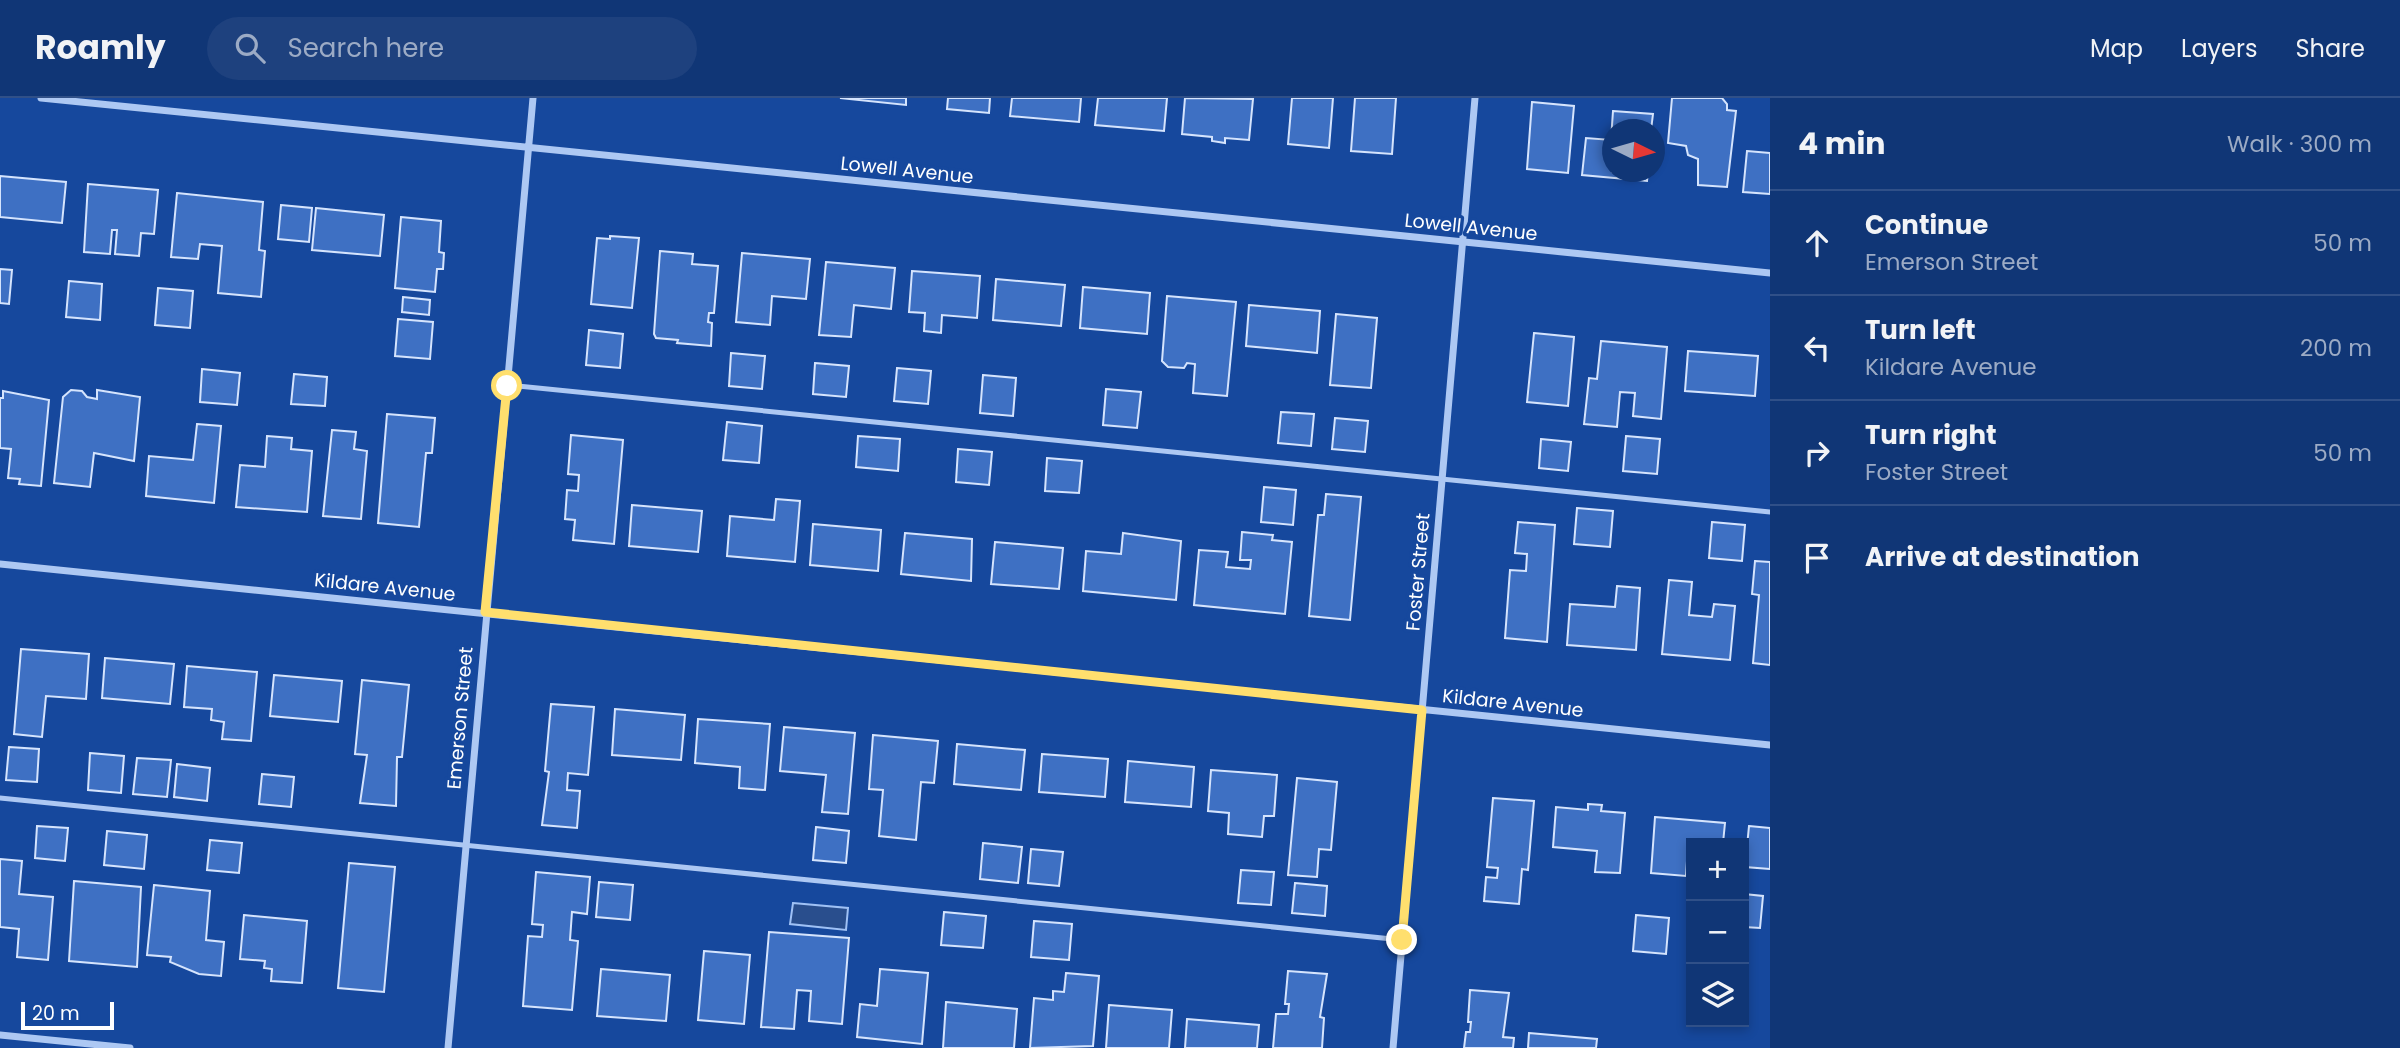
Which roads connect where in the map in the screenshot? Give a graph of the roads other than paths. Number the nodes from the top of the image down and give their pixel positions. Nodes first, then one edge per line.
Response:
1 (41, 98) edge
2 (533, 98) edge
3 (1475, 98) edge
4 (529, 147) junction
5 (1462, 242) junction
6 (1770, 273) edge
7 (507, 386) junction
8 (1441, 479) junction
9 (1770, 512) edge
10 (0, 564) edge
11 (485, 612) junction
12 (1422, 710) junction
13 (1770, 745) edge
14 (0, 798) edge
15 (464, 846) junction
16 (1402, 940) junction
17 (0, 1035) edge
18 (130, 1048) edge
19 (448, 1048) edge
20 (1392, 1048) edge

1 - 4 street, Lowell Avenue
2 - 4 street, Emerson Street
3 - 5 street, Foster Street
4 - 5 street, Lowell Avenue
4 - 7 street, Emerson Street
5 - 6 street, Lowell Avenue
5 - 8 street, Foster Street
7 - 8 lane
7 - 11 street, Emerson Street
8 - 9 lane
8 - 12 street, Foster Street
10 - 11 street, Kildare Avenue
11 - 12 street, Kildare Avenue
11 - 15 street, Emerson Street
12 - 13 street, Kildare Avenue
12 - 16 street, Foster Street
14 - 15 lane
15 - 16 lane
15 - 19 street, Emerson Street
16 - 20 street, Foster Street
17 - 18 street

